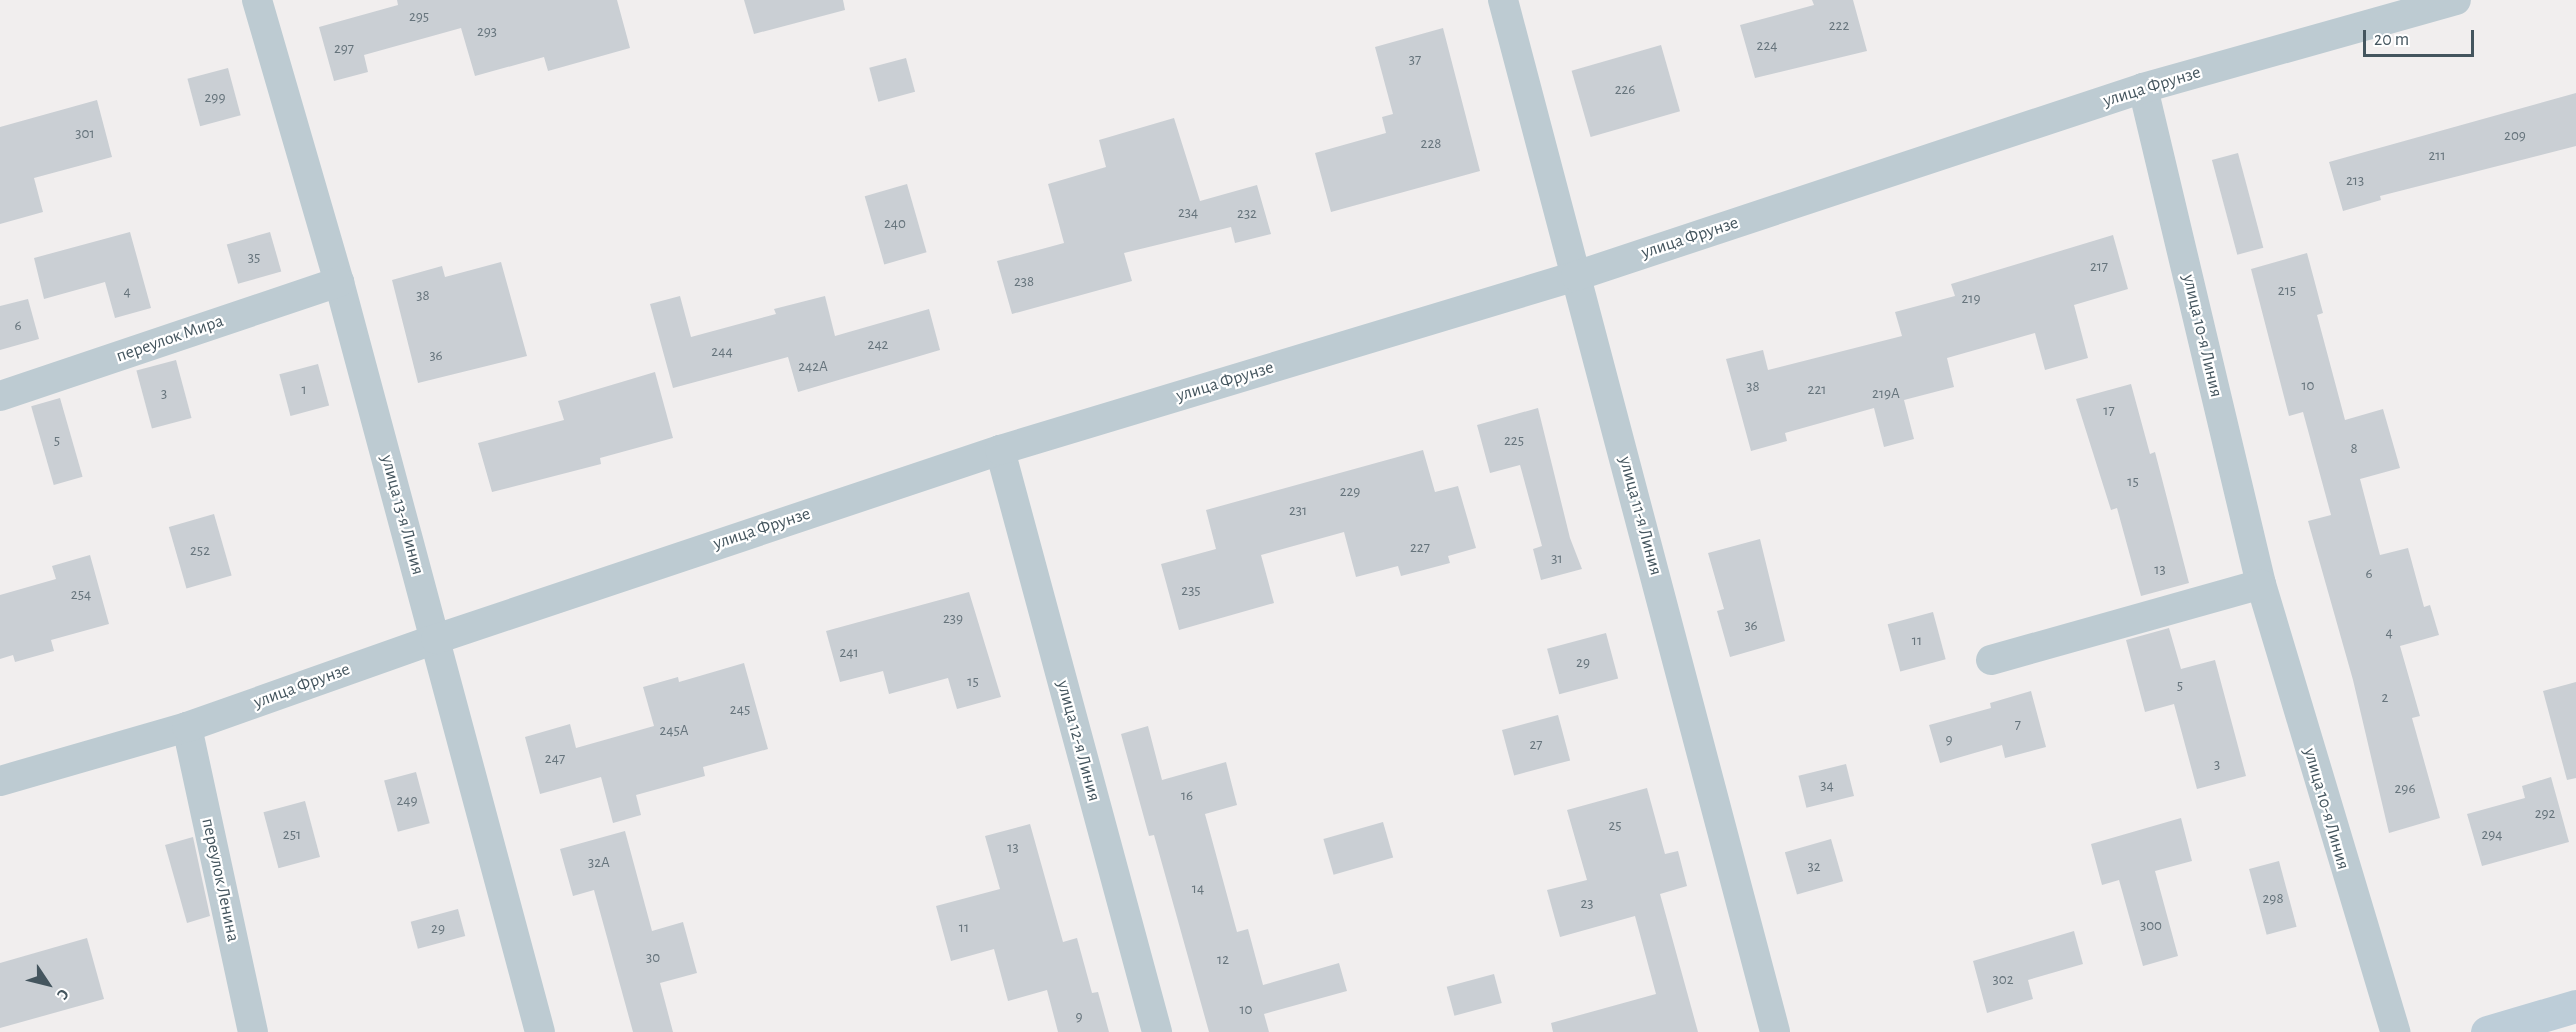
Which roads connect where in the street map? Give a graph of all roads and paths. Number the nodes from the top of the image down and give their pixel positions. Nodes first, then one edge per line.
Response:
1 (257, 0) edge
2 (1503, 0) edge
3 (2456, 0) edge
4 (2143, 88) junction
5 (1576, 276) junction
6 (339, 282) junction
7 (0, 396) edge
8 (1000, 450) junction
9 (2261, 584) junction
10 (436, 639) junction
11 (1991, 660) dead end
12 (187, 727) junction
13 (0, 781) edge
14 (2576, 1006) edge
15 (253, 1032) edge
16 (540, 1032) edge
17 (1157, 1032) edge
18 (1775, 1032) edge
19 (2395, 1032) edge
20 (2487, 1032) edge

1 - 6 street, улица 13-я Линия
2 - 5 street, улица 11-я Линия
3 - 4 street, улица Фрунзе
4 - 5 street, улица Фрунзе
4 - 9 street, улица 10-я Линия
5 - 8 street, улица Фрунзе
5 - 18 street, улица 11-я Линия
6 - 7 street, переулок Мира
6 - 10 street, улица 13-я Линия
8 - 10 street, улица Фрунзе
8 - 17 street, улица 12-я Линия
9 - 11 street
9 - 19 street, улица 10-я Линия
10 - 12 street, улица Фрунзе
10 - 16 street, улица 13-я Линия
12 - 13 street, улица Фрунзе
12 - 15 street, переулок Ленина
14 - 20 main road

